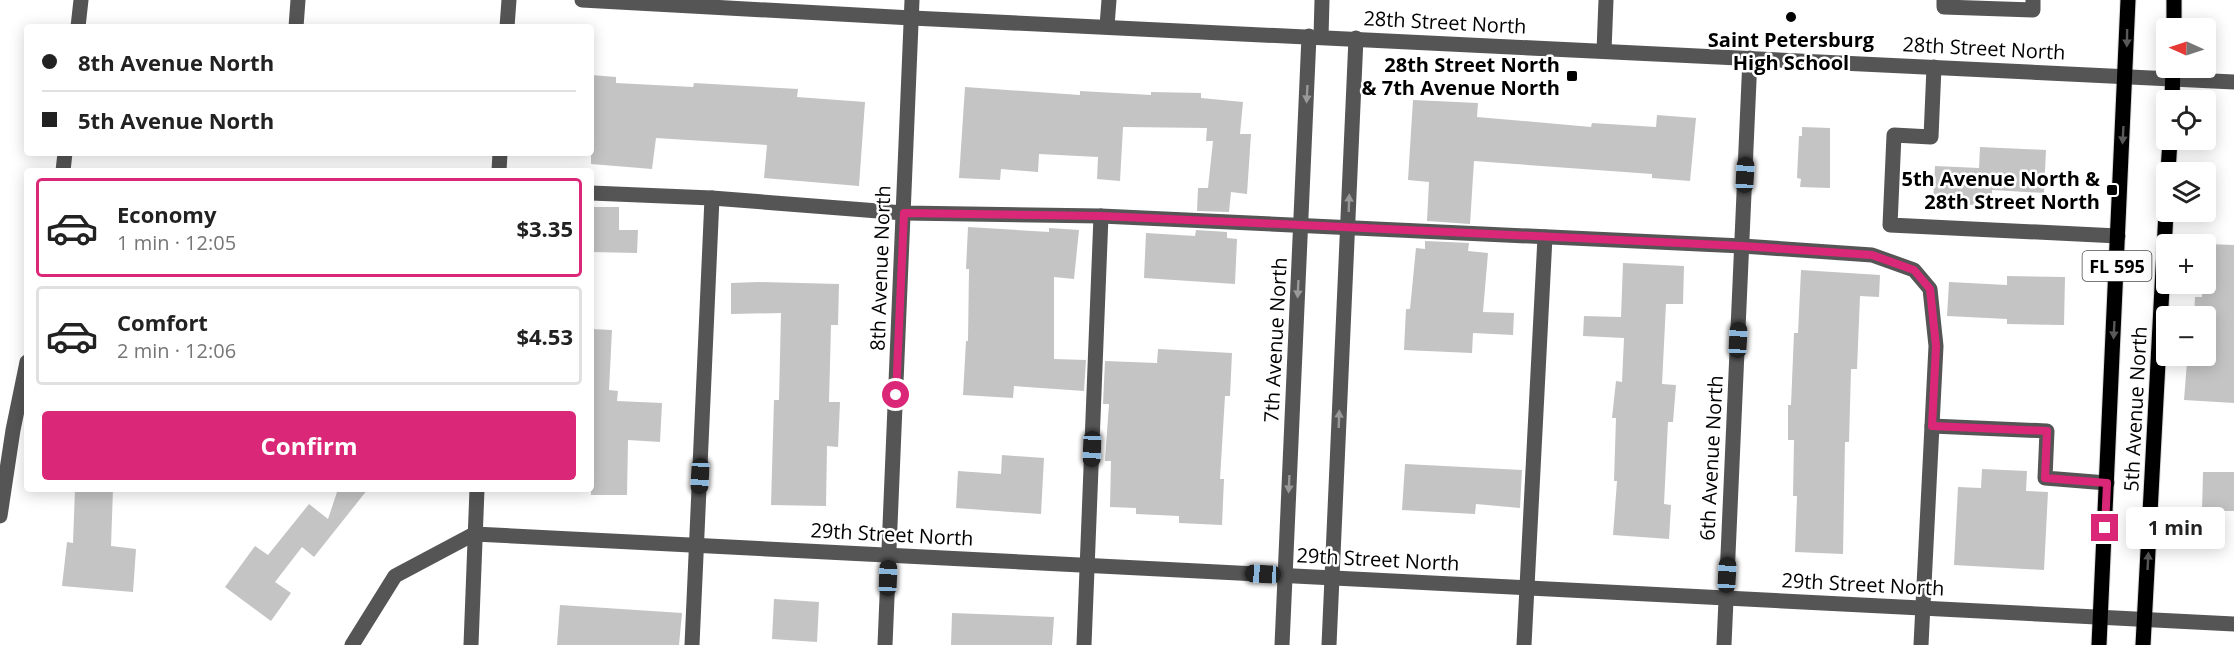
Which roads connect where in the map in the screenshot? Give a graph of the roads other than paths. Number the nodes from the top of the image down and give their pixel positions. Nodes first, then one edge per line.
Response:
1 (81, 0) edge
2 (298, 0) edge
3 (509, 0) edge
4 (582, 0) edge
5 (912, 0) edge
6 (1108, 0) edge
7 (1322, 0) edge
8 (1606, 0) edge
9 (1944, 0) edge
10 (2033, 0) edge
11 (2128, 0) edge
12 (2174, 0) edge
13 (639, 1) edge
14 (720, 3) edge
15 (912, 18) junction
16 (2174, 18) edge
17 (78, 24) edge
18 (296, 24) edge
19 (507, 24) edge
20 (1107, 26) junction
21 (1315, 36) junction
22 (1356, 38) junction
23 (1604, 51) junction
24 (1750, 58) junction
25 (1934, 67) junction
26 (2156, 74) edge
27 (2126, 76) junction
28 (2207, 78) edge
29 (2234, 82) edge
30 (594, 193) edge
31 (712, 198) junction
32 (904, 213) junction
33 (1101, 216) junction
34 (2165, 222) edge
35 (1301, 225) junction
36 (1348, 227) junction
37 (2118, 236) junction
38 (1545, 237) junction
39 (1742, 246) junction
40 (24, 377) edge
41 (1932, 426) junction
42 (2107, 483) junction
43 (477, 492) edge
44 (0, 516) edge
45 (474, 534) junction
46 (696, 545) junction
47 (889, 555) junction
48 (1088, 566) junction
49 (1285, 575) junction
50 (1332, 578) junction
51 (1526, 588) junction
52 (1726, 598) junction
53 (1923, 608) junction
54 (2101, 617) junction
55 (2145, 620) junction
56 (2234, 624) edge
57 (352, 645) edge
58 (471, 645) edge
59 (692, 645) edge
60 (885, 645) edge
61 (1084, 645) edge
62 (1282, 645) edge
63 (1329, 645) edge
64 (1524, 645) edge
65 (1724, 645) edge
66 (1921, 645) edge
67 (2099, 645) edge
68 (2143, 645) edge

1 - 17 street
2 - 18 street
3 - 19 street
4 - 13 street, 28th Street North
5 - 15 street, 8th Avenue North
6 - 20 street
7 - 21 street, 7th Avenue North
8 - 23 street
9 - 10 street
11 -> 27 main road, 5th Avenue North / FL 595
12 - 16 main road
13 - 14 street, 28th Street North
14 - 15 street, 28th Street North
15 - 20 street, 28th Street North
15 - 32 street, 8th Avenue North
20 - 21 street, 28th Street North
21 - 22 street, 28th Street North
21 -> 35 street, 7th Avenue North
22 - 23 street, 28th Street North
36 -> 22 street
23 - 24 street, 28th Street North
24 - 25 street, 28th Street North
24 - 39 street, 6th Avenue North
25 - 27 street, 28th Street North
25 - 37 street
26 - 27 street, 28th Street North
27 -> 37 main road, 5th Avenue North / FL 595
28 - 29 street, 28th Street North
30 - 31 street
31 - 32 street
31 - 46 street
32 - 33 street
32 - 47 street, 8th Avenue North
33 - 35 street
33 - 48 street
55 -> 34 main road, 5th Avenue North / FL 595
35 - 36 street
35 -> 49 street, 7th Avenue North
36 - 38 street
50 -> 36 street
37 -> 42 main road, 5th Avenue North / FL 595
38 - 39 street
38 - 51 street
39 - 41 street
39 - 52 street, 6th Avenue North
40 - 44 street
41 - 42 street
41 - 53 street
42 - 54 main road, 5th Avenue North / FL 595
43 - 45 street
45 - 46 street, 29th Street North
45 - 57 street
45 - 58 street
46 - 47 street, 29th Street North
46 - 59 street
47 - 48 street, 29th Street North
47 - 60 street, 8th Avenue North
48 - 49 street, 29th Street North
48 - 61 street
49 - 50 street, 29th Street North
49 - 62 street, 7th Avenue North
50 - 51 street, 29th Street North
50 - 63 street
51 - 52 street, 29th Street North
51 - 64 street
52 - 53 street, 29th Street North
52 - 65 street, 6th Avenue North
53 - 54 street, 29th Street North
53 - 66 street
54 - 55 street, 29th Street North
54 - 67 main road, 5th Avenue North / FL 595
55 - 56 street, 29th Street North
55 - 68 main road, 5th Avenue North / FL 595

